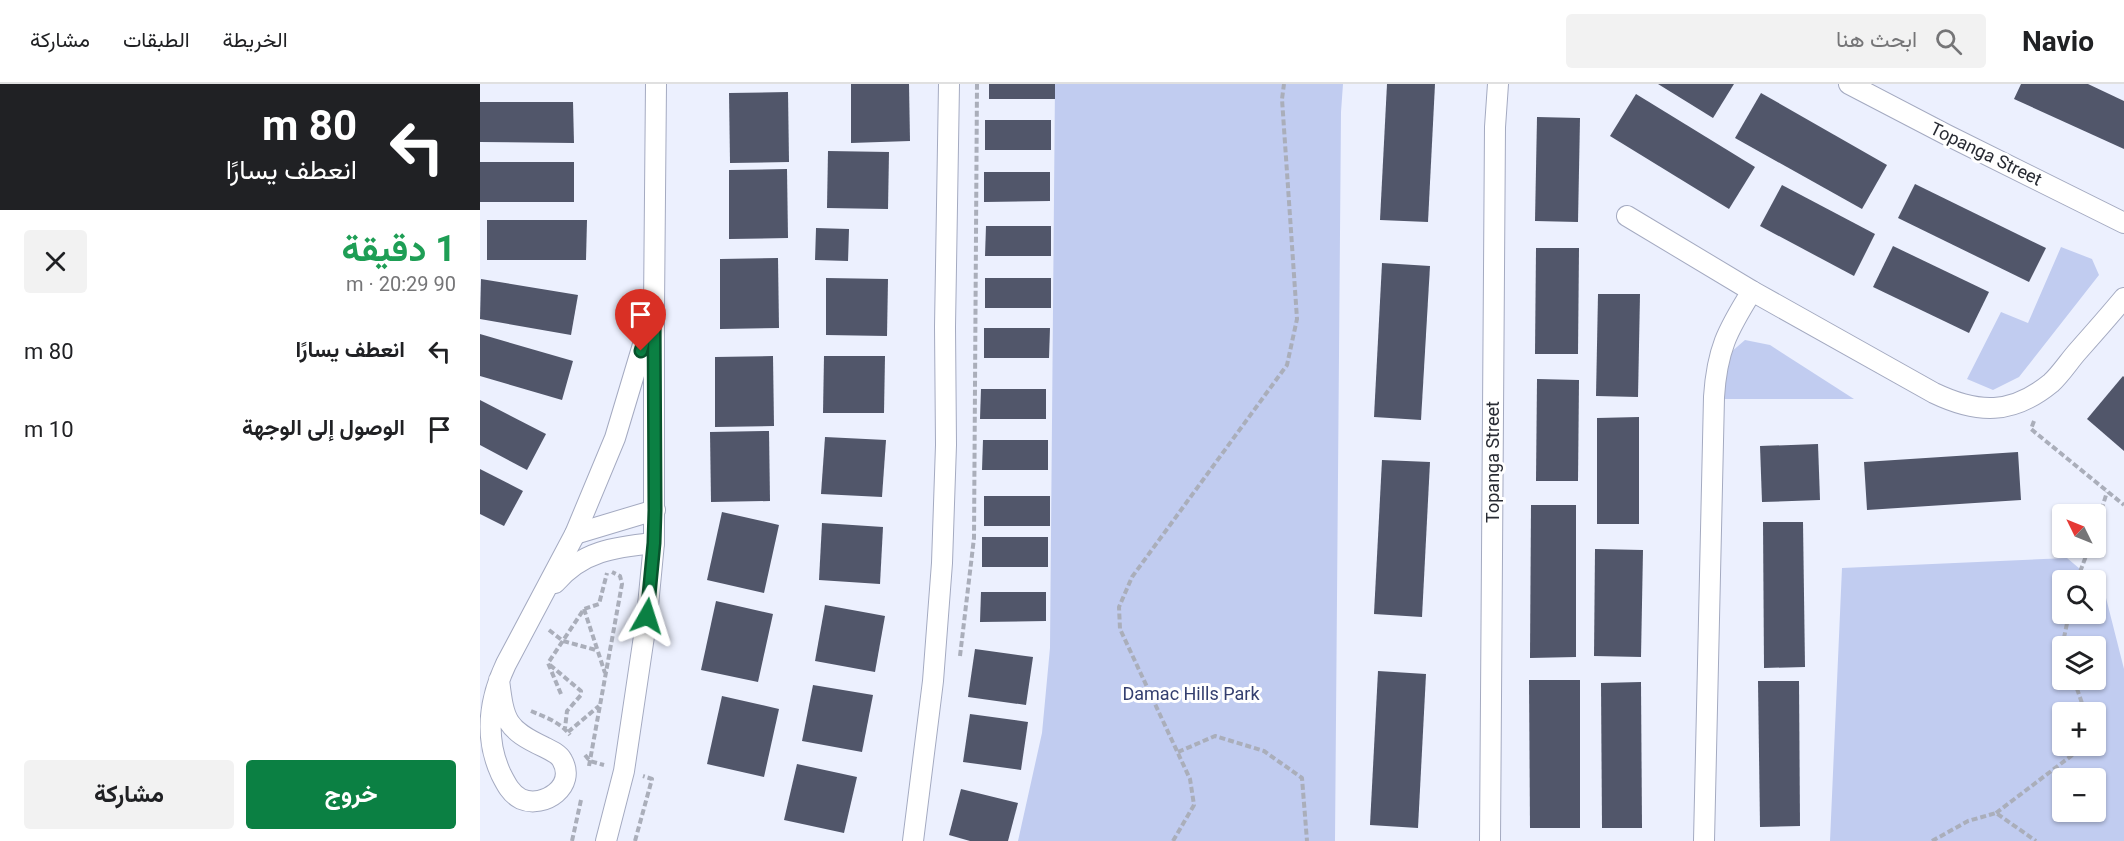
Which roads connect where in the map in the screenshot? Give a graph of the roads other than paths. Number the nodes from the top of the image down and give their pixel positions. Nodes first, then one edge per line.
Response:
1 (656, 84) edge
2 (949, 84) edge
3 (1498, 84) edge
4 (1850, 84) edge
5 (1627, 216) dead end
6 (2124, 223) edge
7 (1752, 291) junction
8 (2124, 298) edge
9 (654, 308) junction
10 (655, 510) junction
11 (575, 534) junction
12 (654, 543) junction
13 (541, 598) junction
14 (499, 680) junction
15 (912, 835) edge
16 (606, 841) edge
17 (1490, 841) edge
18 (1704, 841) edge

1 - 9 street
2 - 15 street
3 - 17 street, Topanga Street
4 - 6 street, Topanga Street
5 - 7 street
7 - 8 street
7 - 18 street
9 - 10 street
9 - 11 street
10 - 11 street
10 - 12 street
11 - 13 street
12 - 13 street
12 - 16 street
13 - 14 street
14 - 14 street

